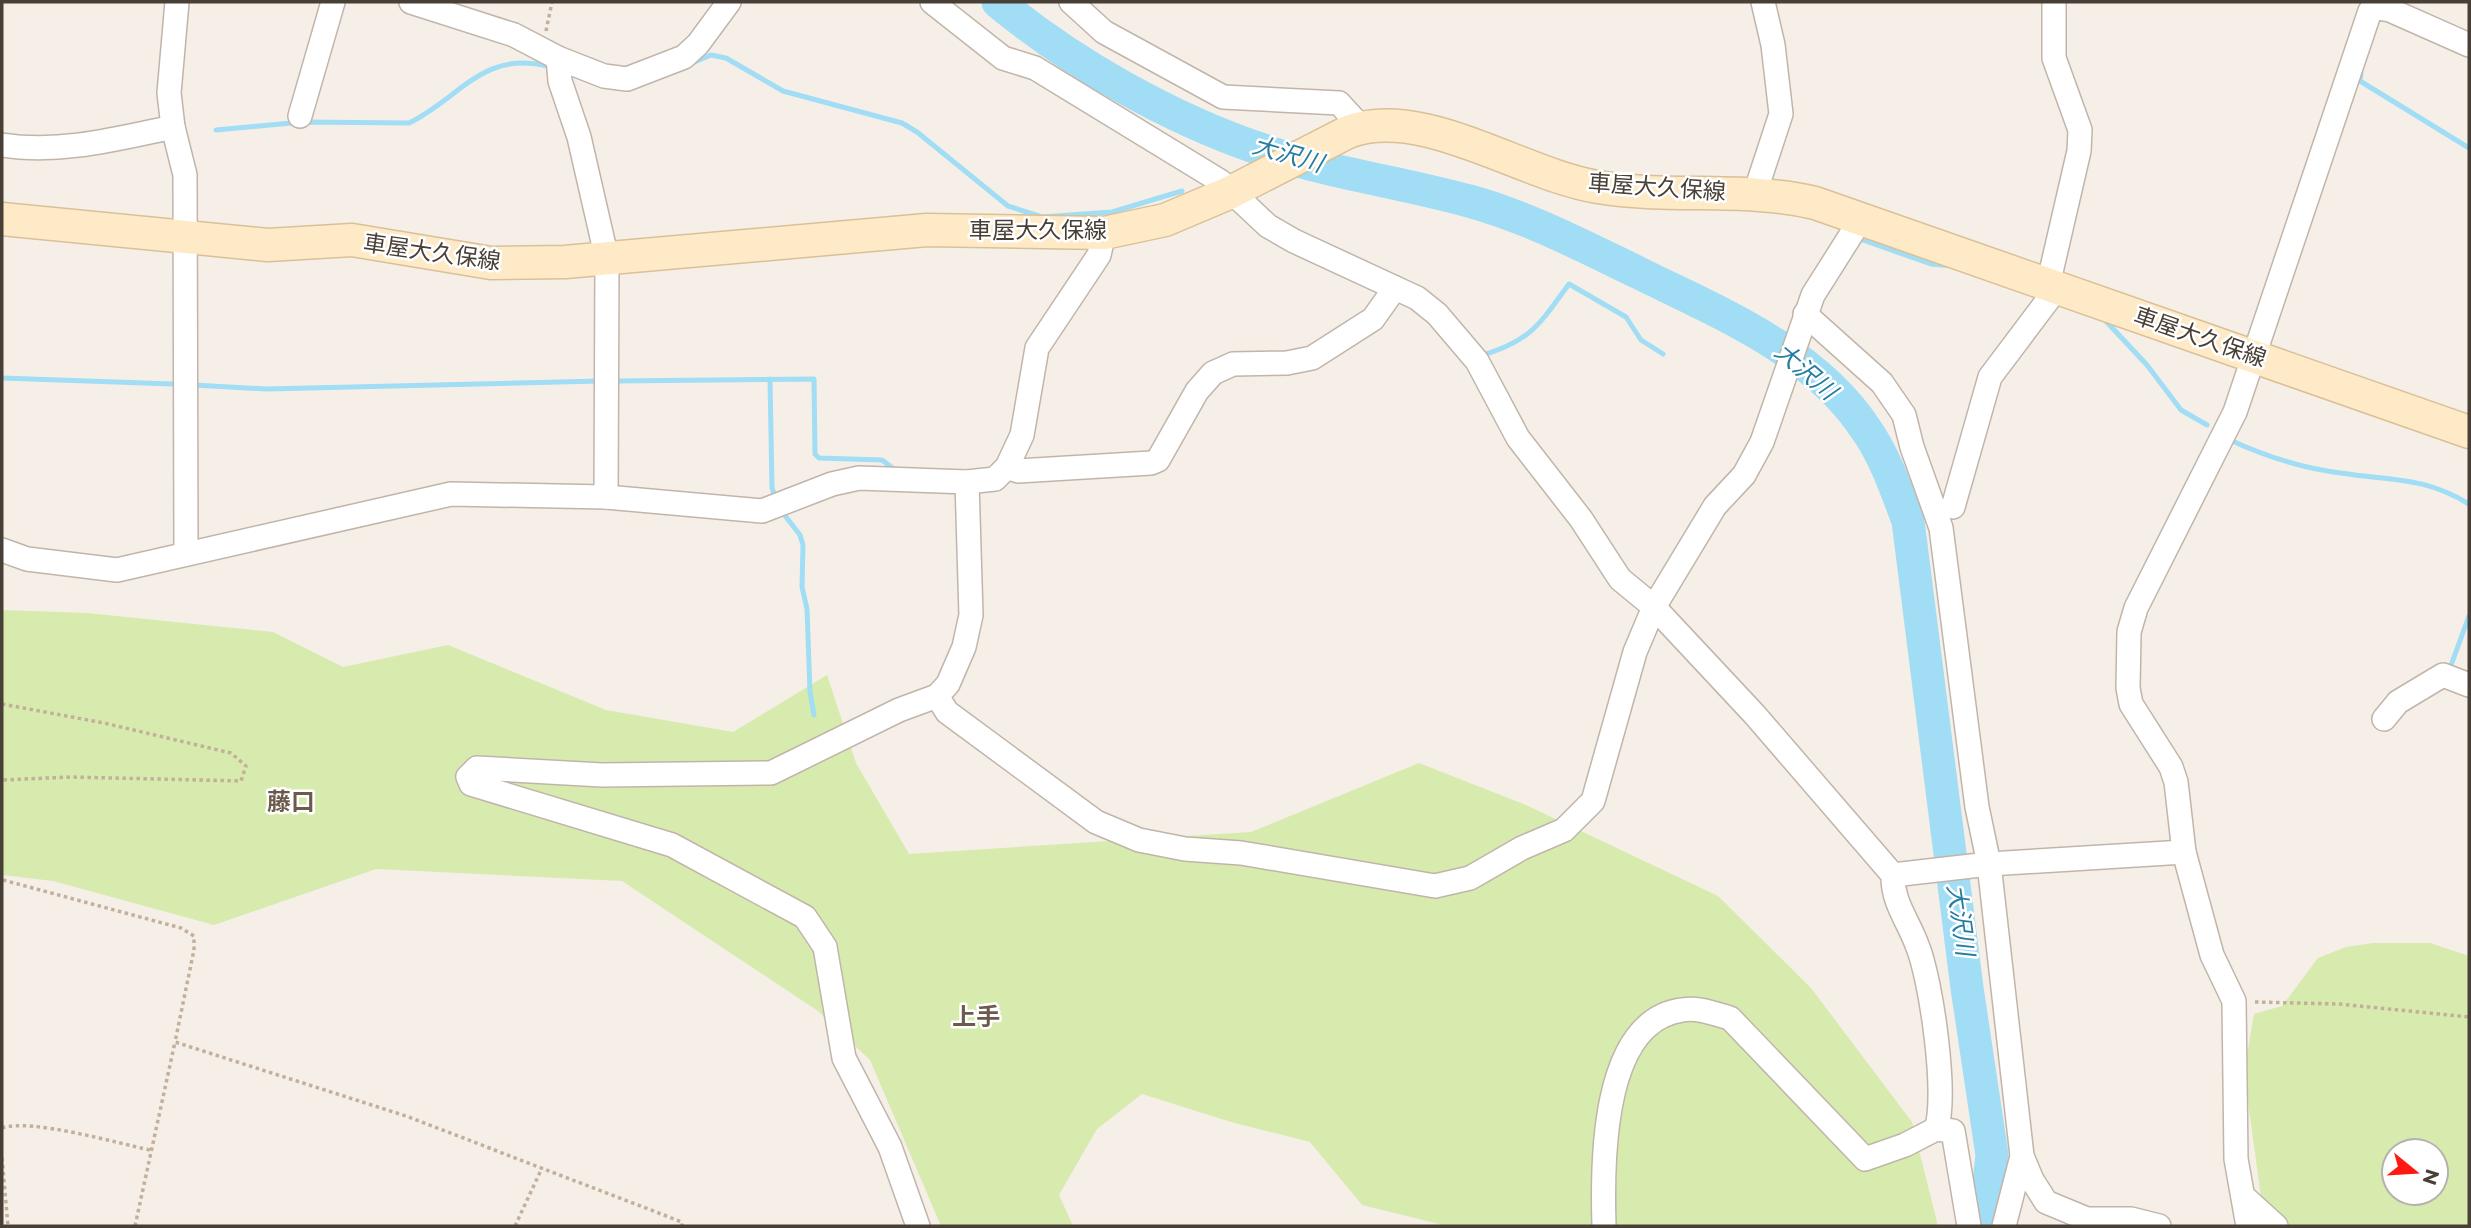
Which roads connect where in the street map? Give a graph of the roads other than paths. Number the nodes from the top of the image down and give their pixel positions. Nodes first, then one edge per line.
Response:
1 (177, 2) edge
2 (333, 2) edge
3 (411, 2) edge
4 (729, 2) edge
5 (932, 2) edge
6 (1071, 2) edge
7 (1763, 2) edge
8 (2054, 2) edge
9 (2469, 45) edge
10 (550, 54) junction
11 (300, 116) dead end
12 (173, 127) junction
13 (1354, 129) junction
14 (2, 145) edge
15 (1237, 188) junction
16 (1755, 193) junction
17 (2, 219) edge
18 (1861, 219) junction
19 (1104, 233) junction
20 (183, 236) junction
21 (607, 258) junction
22 (2052, 286) junction
23 (1395, 288) junction
24 (1803, 321) junction
25 (2256, 356) junction
26 (2469, 432) edge
27 (1007, 467) junction
28 (967, 482) junction
29 (606, 497) junction
30 (1953, 507) dead end
31 (2, 550) edge
32 (186, 554) junction
33 (1654, 607) junction
34 (2469, 685) edge
35 (937, 696) junction
36 (2384, 719) dead end
37 (2184, 852) junction
38 (1984, 865) junction
39 (1903, 874) junction
40 (1936, 1129) junction
41 (2022, 1156) junction
42 (2243, 1196) junction
43 (918, 1226) edge
44 (1604, 1226) edge
45 (1969, 1226) edge
46 (2004, 1226) edge
47 (2159, 1226) edge
48 (2248, 1226) edge
49 (2276, 1226) edge

1 - 12 street
2 - 11 street
3 - 10 street
4 - 10 street
5 - 15 street
6 - 13 street
7 - 16 street
8 - 22 street
9 - 25 street
10 - 21 street
12 - 14 street
12 - 20 street
13 - 15 main road, 車屋大久保線
13 - 16 main road, 車屋大久保線
15 - 19 main road, 車屋大久保線
15 - 23 street
16 - 18 main road, 車屋大久保線
17 - 20 main road, 車屋大久保線
18 - 22 main road, 車屋大久保線
18 - 24 street
19 - 21 main road, 車屋大久保線
19 - 27 street
20 - 21 main road, 車屋大久保線
20 - 32 street
21 - 29 street
22 - 25 main road, 車屋大久保線
22 - 30 street
23 - 27 street
23 - 33 street
24 - 33 street
24 - 38 street
25 - 26 main road, 車屋大久保線
25 - 37 street
27 - 28 street
28 - 29 street
28 - 35 street
29 - 32 street
31 - 32 street
33 - 35 street
33 - 39 street
34 - 36 street
35 - 43 street
37 - 38 street
37 - 42 street
38 - 39 street
38 - 41 street
39 - 40 street
40 - 44 street
40 - 45 street
41 - 46 street
41 - 47 street
42 - 48 street
42 - 49 street

